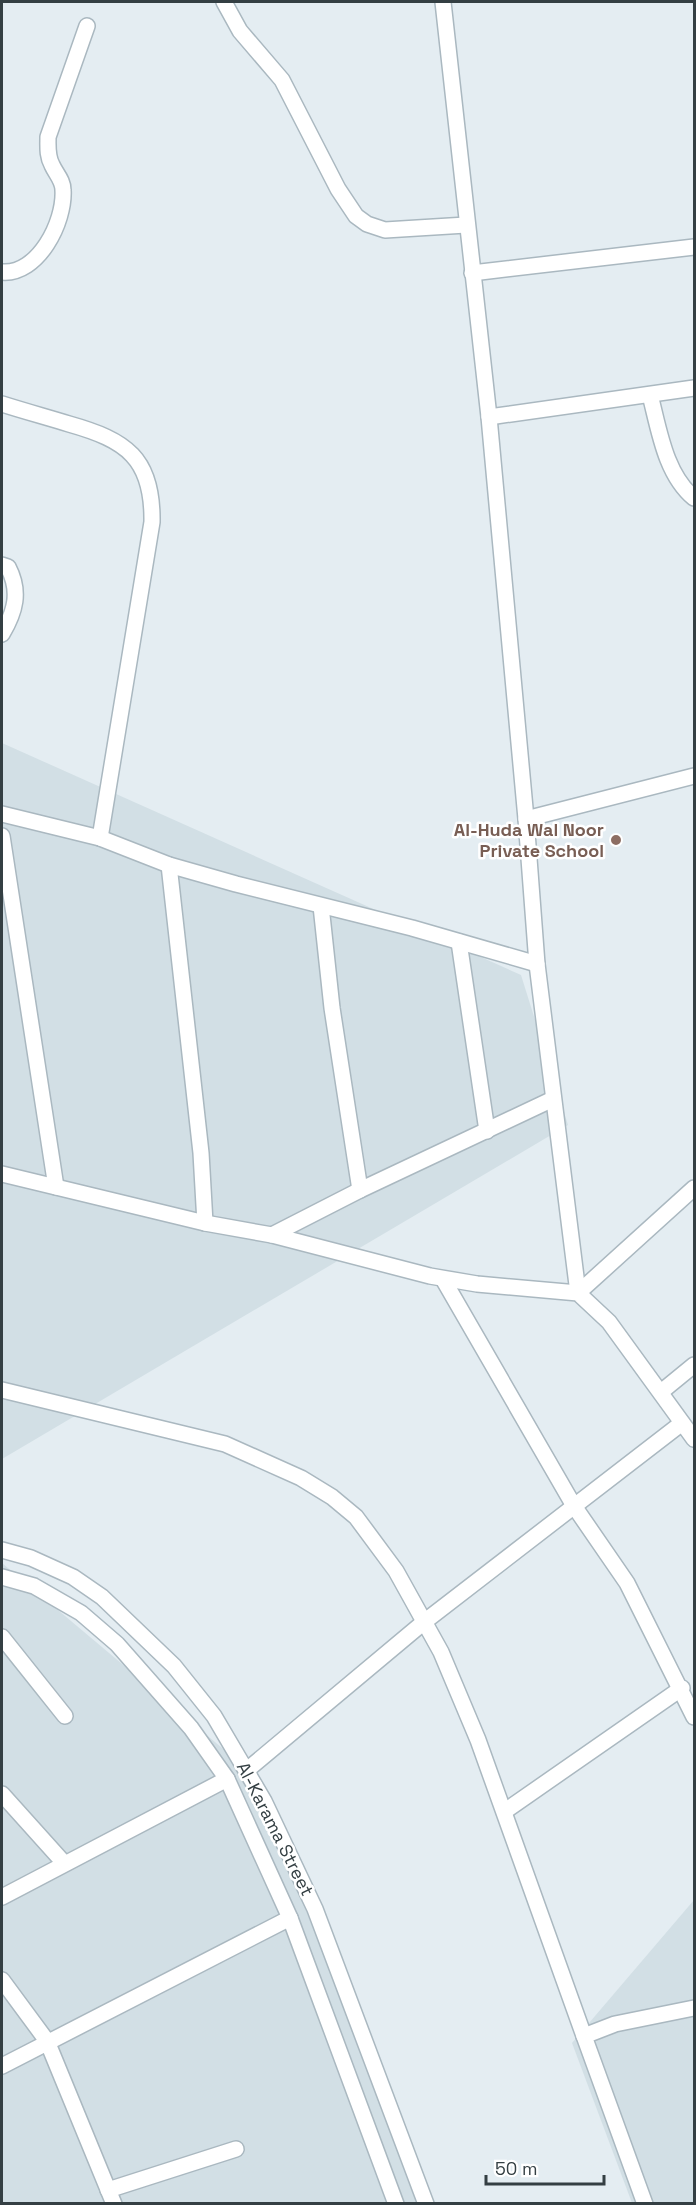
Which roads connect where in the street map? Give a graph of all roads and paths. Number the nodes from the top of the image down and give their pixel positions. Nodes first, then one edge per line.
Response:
1 (224, 2) edge
2 (442, 2) edge
3 (87, 26) dead end
4 (466, 225) junction
5 (694, 247) edge
6 (2, 272) edge
7 (472, 273) junction
8 (694, 388) edge
9 (650, 394) junction
10 (2, 404) edge
11 (489, 417) junction
12 (694, 498) edge
13 (2, 565) edge
14 (2, 634) edge
15 (694, 776) edge
16 (2, 814) edge
17 (526, 819) junction
18 (2, 836) edge
19 (100, 838) junction
20 (169, 865) junction
21 (321, 906) junction
22 (459, 942) junction
23 (537, 964) junction
24 (553, 1099) junction
25 (487, 1131) junction
26 (2, 1174) edge
27 (56, 1187) junction
28 (694, 1188) edge
29 (360, 1190) junction
30 (205, 1223) junction
31 (272, 1235) junction
32 (443, 1279) junction
33 (578, 1293) junction
34 (694, 1365) edge
35 (2, 1390) edge
36 (661, 1392) junction
37 (682, 1423) junction
38 (694, 1439) edge
39 (574, 1506) junction
40 (2, 1550) edge
41 (2, 1577) edge
42 (424, 1622) junction
43 (2, 1637) edge
44 (682, 1688) junction
45 (65, 1716) dead end
46 (694, 1717) edge
47 (247, 1770) junction
48 (227, 1779) junction
49 (2, 1794) edge
50 (505, 1811) junction
51 (64, 1863) junction
52 (2, 1897) edge
53 (290, 1918) junction
54 (2, 1980) edge
55 (694, 2007) edge
56 (584, 2036) junction
57 (47, 2041) junction
58 (2, 2066) edge
59 (236, 2149) dead end
60 (111, 2197) edge
61 (396, 2204) edge
62 (426, 2204) edge
63 (645, 2204) edge

1 - 4 street
2 - 4 street
3 - 6 street
4 - 7 street
5 - 7 street
7 - 11 street
8 - 9 street
9 - 11 street
9 - 12 street
10 - 19 street
11 - 17 street
13 - 14 street
15 - 17 street
16 - 19 street
17 - 23 street
18 - 27 street
19 - 20 street
20 - 21 street
20 - 30 street
21 - 22 street
21 - 29 street
22 - 23 street
22 - 25 street
23 - 24 street
24 - 25 street
24 - 33 street
25 - 29 street
26 - 27 street
27 - 30 street
28 - 33 street
29 - 31 street
30 - 31 street
31 - 32 street
32 - 33 street
32 - 39 street
33 - 36 street
34 - 36 street
35 - 42 street
36 - 37 street
37 - 38 street
37 - 39 street
39 - 42 street
39 - 44 street
40 - 47 street, Al-Karama Street
41 - 48 street, Al-Karama Street
42 - 47 street
42 - 50 street
43 - 45 street
44 - 46 street
44 - 50 street
47 - 62 street, Al-Karama Street
48 - 51 street
48 - 53 street, Al-Karama Street
49 - 51 street
50 - 56 street
51 - 52 street
53 - 57 street
53 - 61 street, Al-Karama Street
54 - 57 street
55 - 56 street
56 - 63 street
57 - 58 street
57 - 60 street
59 - 60 street

